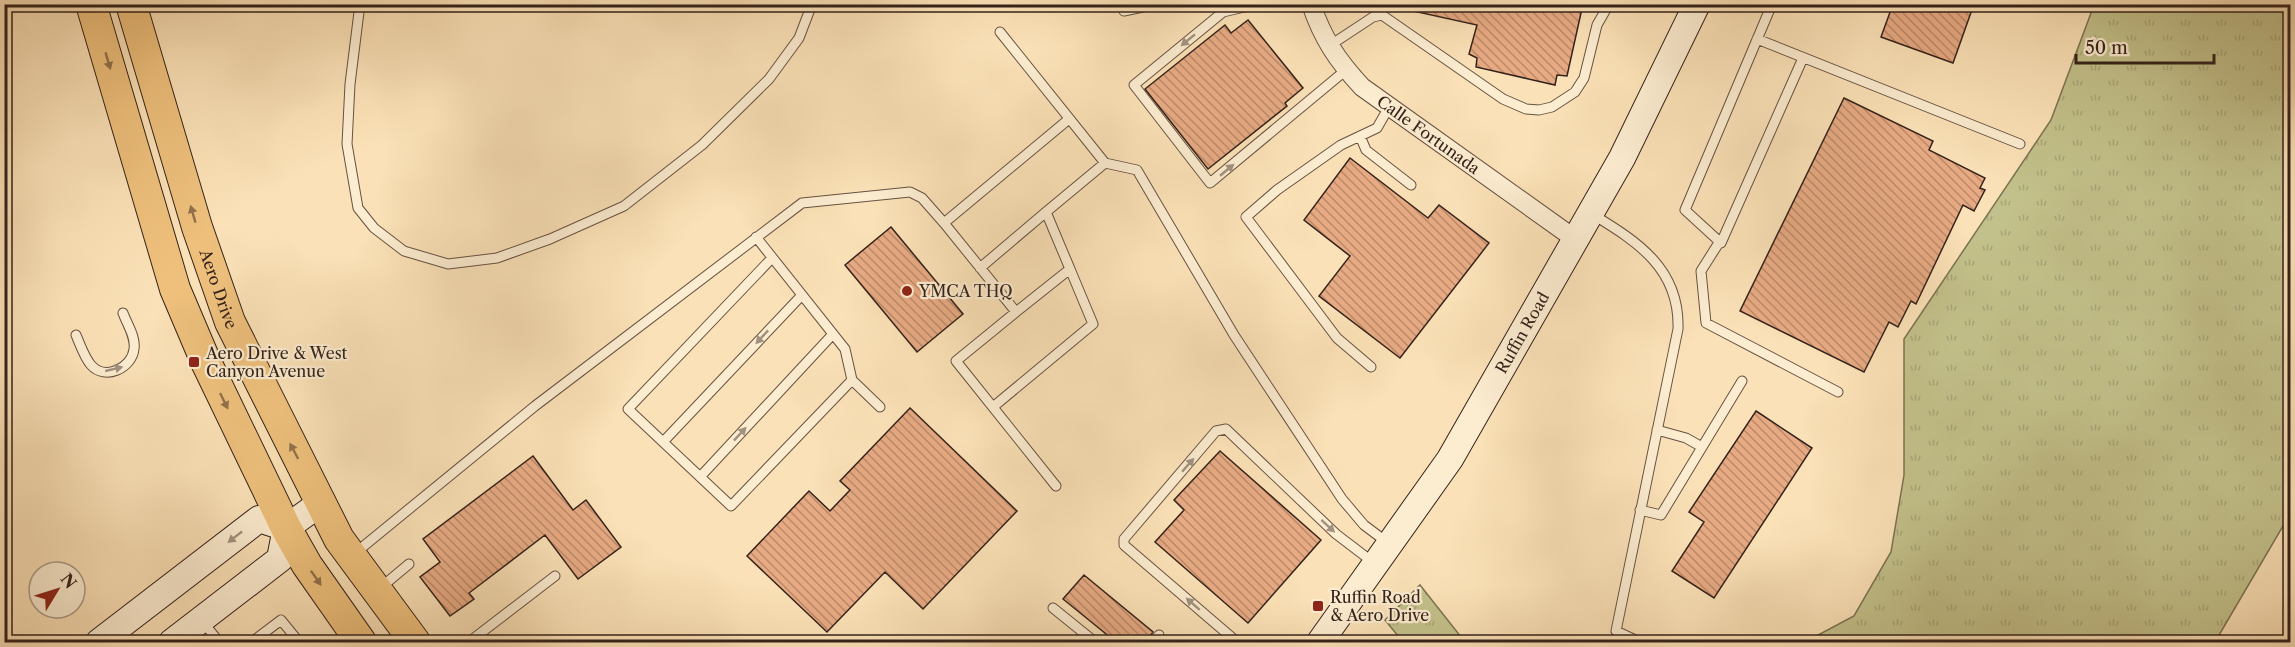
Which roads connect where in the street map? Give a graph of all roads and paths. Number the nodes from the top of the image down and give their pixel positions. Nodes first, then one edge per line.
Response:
1 (91, 4) edge
2 (114, 4) edge
3 (131, 4) edge
4 (360, 4) edge
5 (812, 4) edge
6 (1122, 4) edge
7 (1157, 4) edge
8 (1257, 4) edge
9 (1311, 4) edge
10 (1609, 4) edge
11 (1697, 4) edge
12 (1772, 4) edge
13 (1000, 32) dead end
14 (1757, 39) junction
15 (1329, 46) junction
16 (1803, 58) junction
17 (1346, 70) junction
18 (1389, 107) junction
19 (165, 119) junction
20 (1070, 119) junction
21 (1360, 136) junction
22 (2020, 144) dead end
23 (1105, 163) junction
24 (1411, 185) dead end
25 (1046, 212) junction
26 (1590, 213) junction
27 (944, 224) junction
28 (756, 237) junction
29 (1575, 239) junction
30 (1720, 241) junction
31 (772, 258) junction
32 (980, 268) junction
33 (1070, 268) junction
34 (802, 295) junction
35 (1016, 312) junction
36 (123, 314) dead end
37 (833, 334) junction
38 (76, 335) dead end
39 (1371, 367) dead end
40 (852, 380) junction
41 (1742, 381) dead end
42 (1838, 392) dead end
43 (880, 407) dead end
44 (993, 407) junction
45 (1657, 430) junction
46 (663, 442) junction
47 (1702, 447) junction
48 (700, 477) junction
49 (1056, 486) dead end
50 (322, 502) junction
51 (1640, 510) junction
52 (286, 528) junction
53 (1382, 554) junction
54 (352, 556) junction
55 (409, 564) dead end
56 (555, 576) dead end
57 (377, 591) junction
58 (1053, 608) dead end
59 (202, 620) junction
60 (99, 642) edge
61 (172, 642) edge
62 (219, 642) edge
63 (252, 642) edge
64 (298, 642) edge
65 (362, 642) edge
66 (415, 642) edge
67 (470, 642) edge
68 (1095, 642) edge
69 (1237, 642) edge
70 (1320, 642) edge
71 (1640, 642) edge

1 -> 52 main road
2 - 19 main road
3 - 19 main road, Aero Drive
4 - 5 lane
6 - 7 lane
8 -> 17 lane
9 - 15 street, Calle Fortunada
10 - 15 lane
11 - 26 main road, Ruffin Road
12 - 14 lane
13 - 20 lane
14 - 16 lane
14 - 30 lane
15 - 17 street, Calle Fortunada
16 - 22 lane
16 - 30 lane
17 - 18 street, Calle Fortunada
18 - 21 lane
18 - 29 street, Calle Fortunada
50 -> 19 main road, Aero Drive
20 - 23 lane
20 - 27 lane
21 - 24 lane
21 - 39 lane
23 - 25 lane
23 - 53 lane
25 - 32 lane
25 - 33 lane
26 - 29 main road, Ruffin Road
26 - 45 lane
27 - 28 lane
27 - 32 lane
28 - 31 lane
28 - 54 lane
29 - 53 main road, Ruffin Road
30 - 42 lane
31 - 34 lane
31 - 46 lane
32 - 35 lane
33 - 35 lane
33 - 44 lane
34 - 37 lane
34 -> 46 lane
35 - 44 lane
38 -> 36 lane
37 - 40 lane
48 -> 37 lane
40 - 43 lane
40 - 48 lane
41 - 47 lane
44 - 49 lane
45 - 47 lane
45 - 51 lane
46 - 48 lane
47 - 51 lane
50 - 52 main road
50 - 54 main road, Aero Drive
51 - 71 lane
52 - 59 main road
52 -> 60 main road
52 -> 65 main road
69 -> 53 lane
53 - 70 main road, Ruffin Road
54 - 57 main road, Aero Drive
55 - 57 lane
56 - 67 lane
57 - 66 main road, Aero Drive
58 - 68 lane
59 - 61 main road
59 - 62 lane
63 - 64 lane

